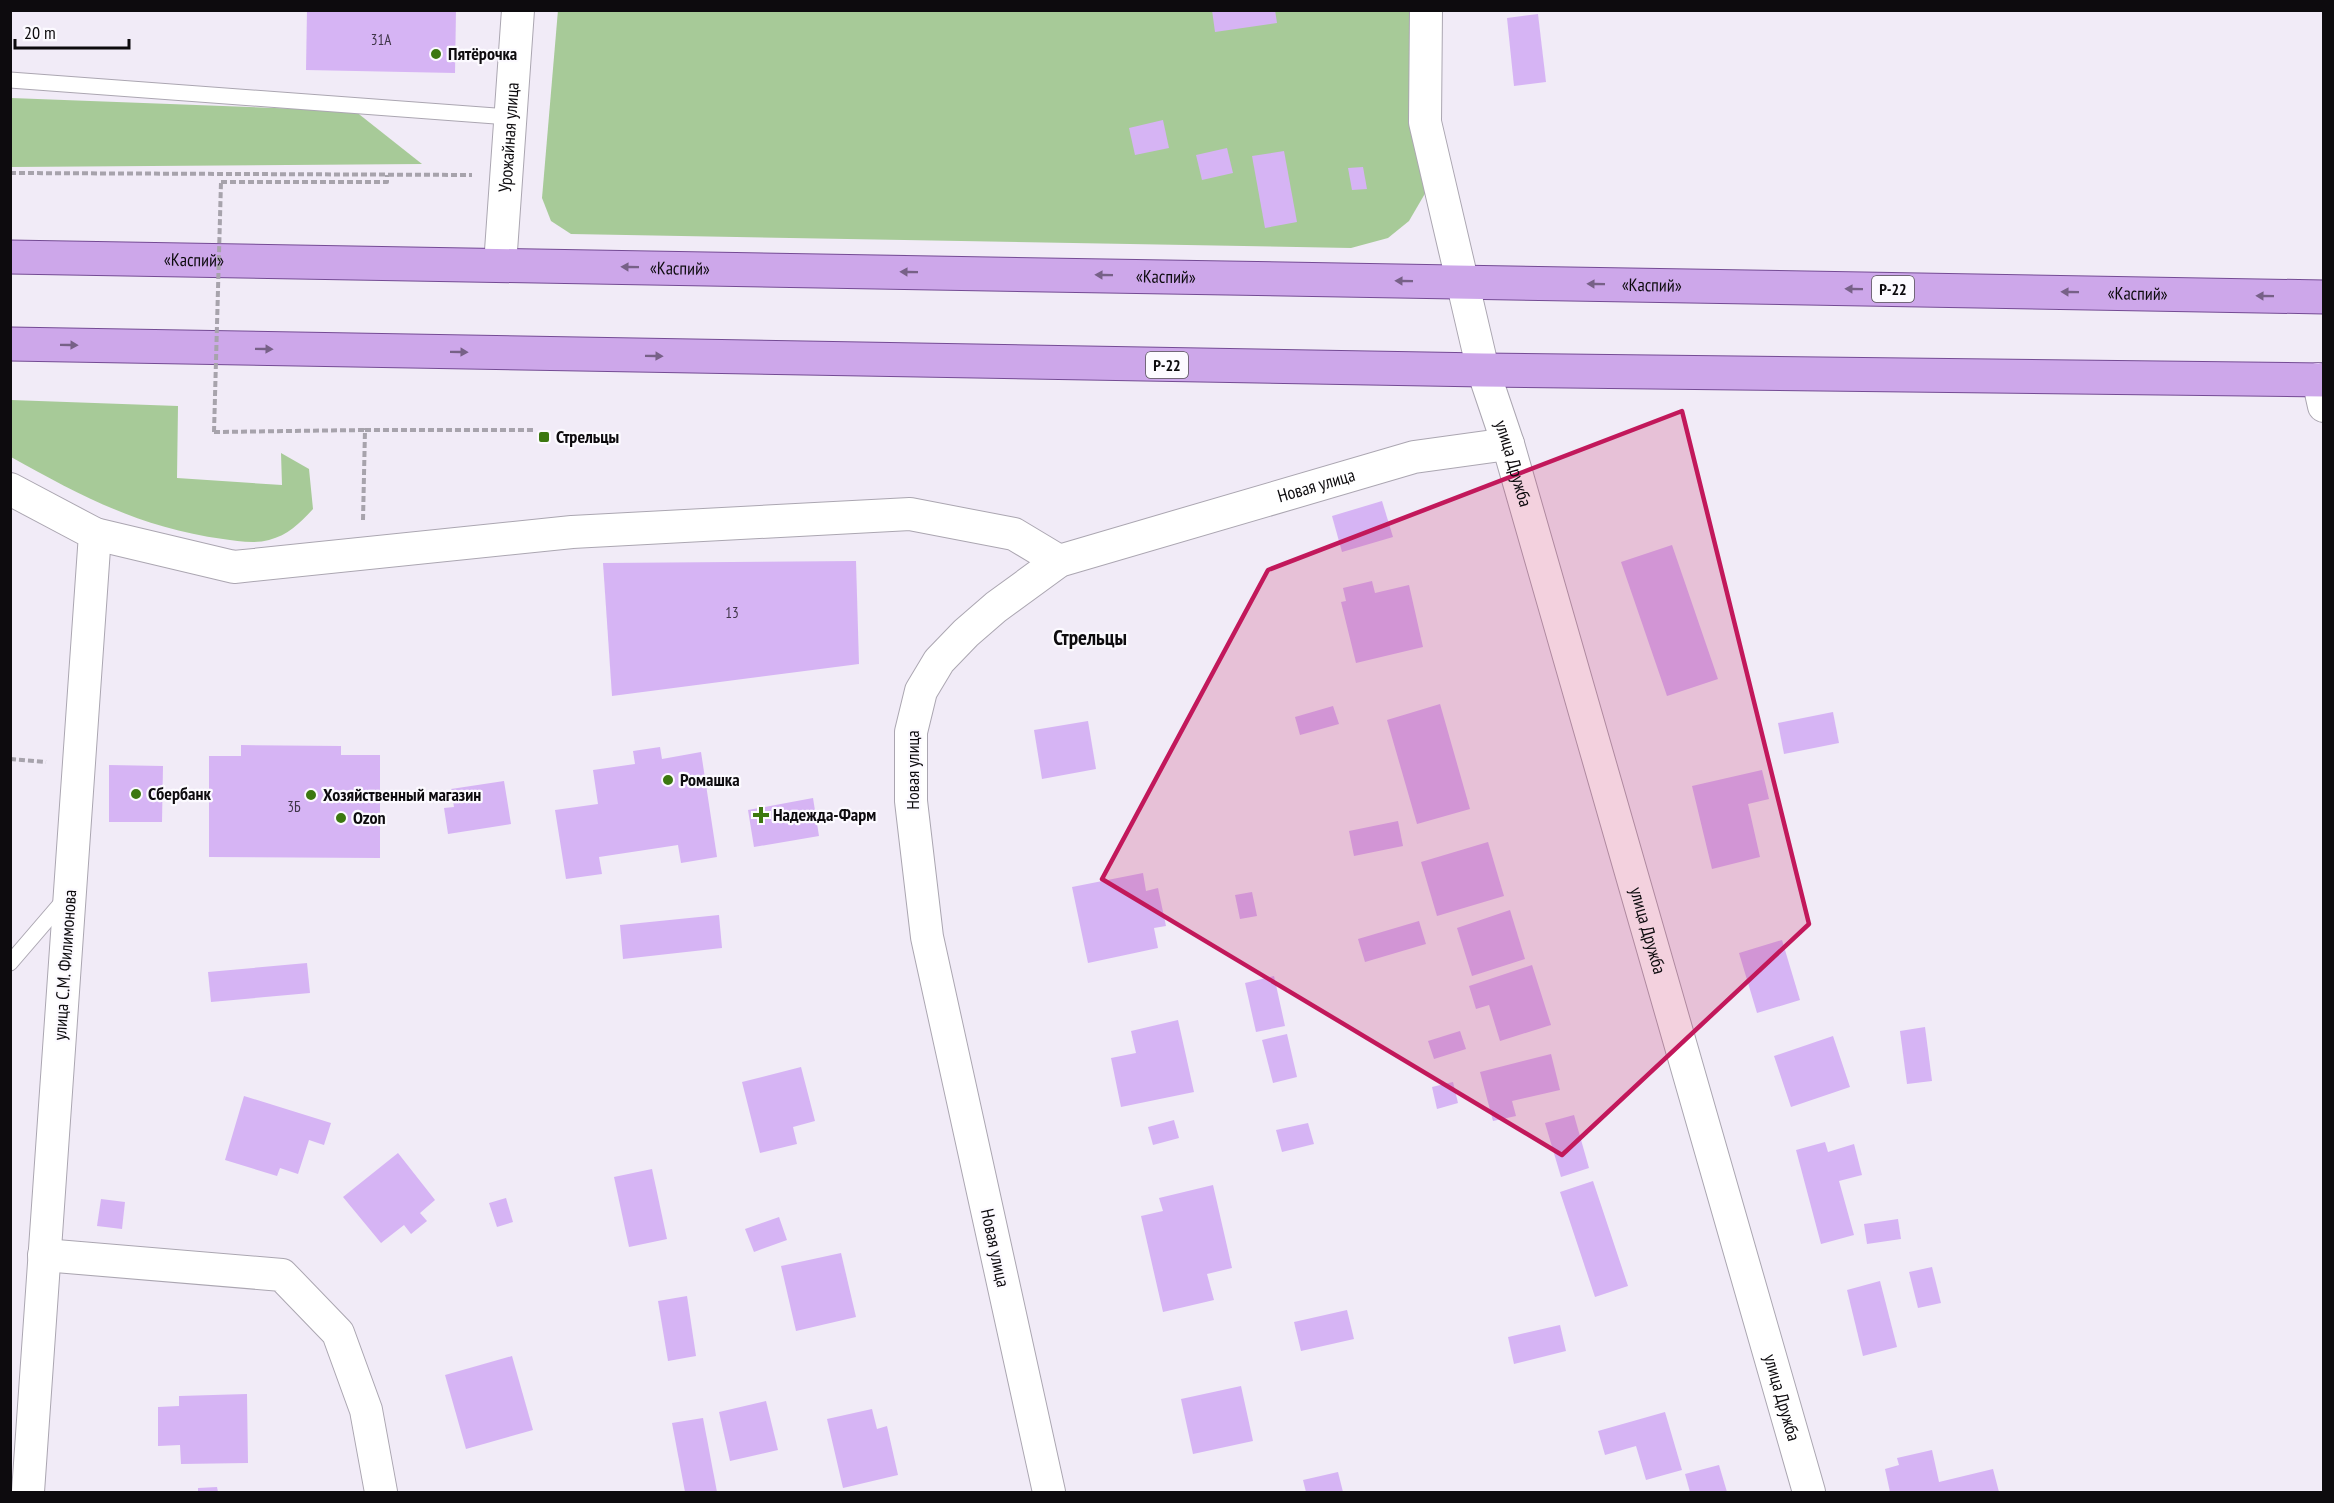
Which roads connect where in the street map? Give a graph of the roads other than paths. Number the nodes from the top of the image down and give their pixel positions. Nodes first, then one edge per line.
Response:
1 (518, 10) edge
2 (1426, 10) edge
3 (10, 80) edge
4 (509, 117) junction
5 (10, 257) edge
6 (500, 265) junction
7 (1463, 282) junction
8 (2324, 297) edge
9 (10, 344) edge
10 (1483, 370) junction
11 (2322, 388) edge
12 (1508, 444) junction
13 (10, 489) edge
14 (95, 534) junction
15 (1059, 561) junction
16 (70, 894) junction
17 (10, 963) edge
18 (44, 1255) junction
19 (28, 1492) edge
20 (381, 1492) edge
21 (1049, 1492) edge
22 (1809, 1492) edge

1 - 4 street, Урожайная улица
2 - 7 street
3 - 4 lane
4 - 6 street, Урожайная улица
5 - 6 main road, «Каспий» / Р-22
7 -> 6 main road, «Каспий» / Р-22
8 -> 7 main road, «Каспий» / Р-22
7 - 10 street, улица Дружба
9 -> 10 main road, Р-22
10 - 11 main road, Р-22
10 - 12 street, улица Дружба
12 - 15 street, Новая улица
12 - 22 street, улица Дружба
13 - 14 street
14 - 15 street
14 - 16 street, улица С.М. Филимонова
15 - 21 street, Новая улица
16 - 17 lane
16 - 18 street, улица С.М. Филимонова
18 - 19 street, улица С.М. Филимонова
18 - 20 street

